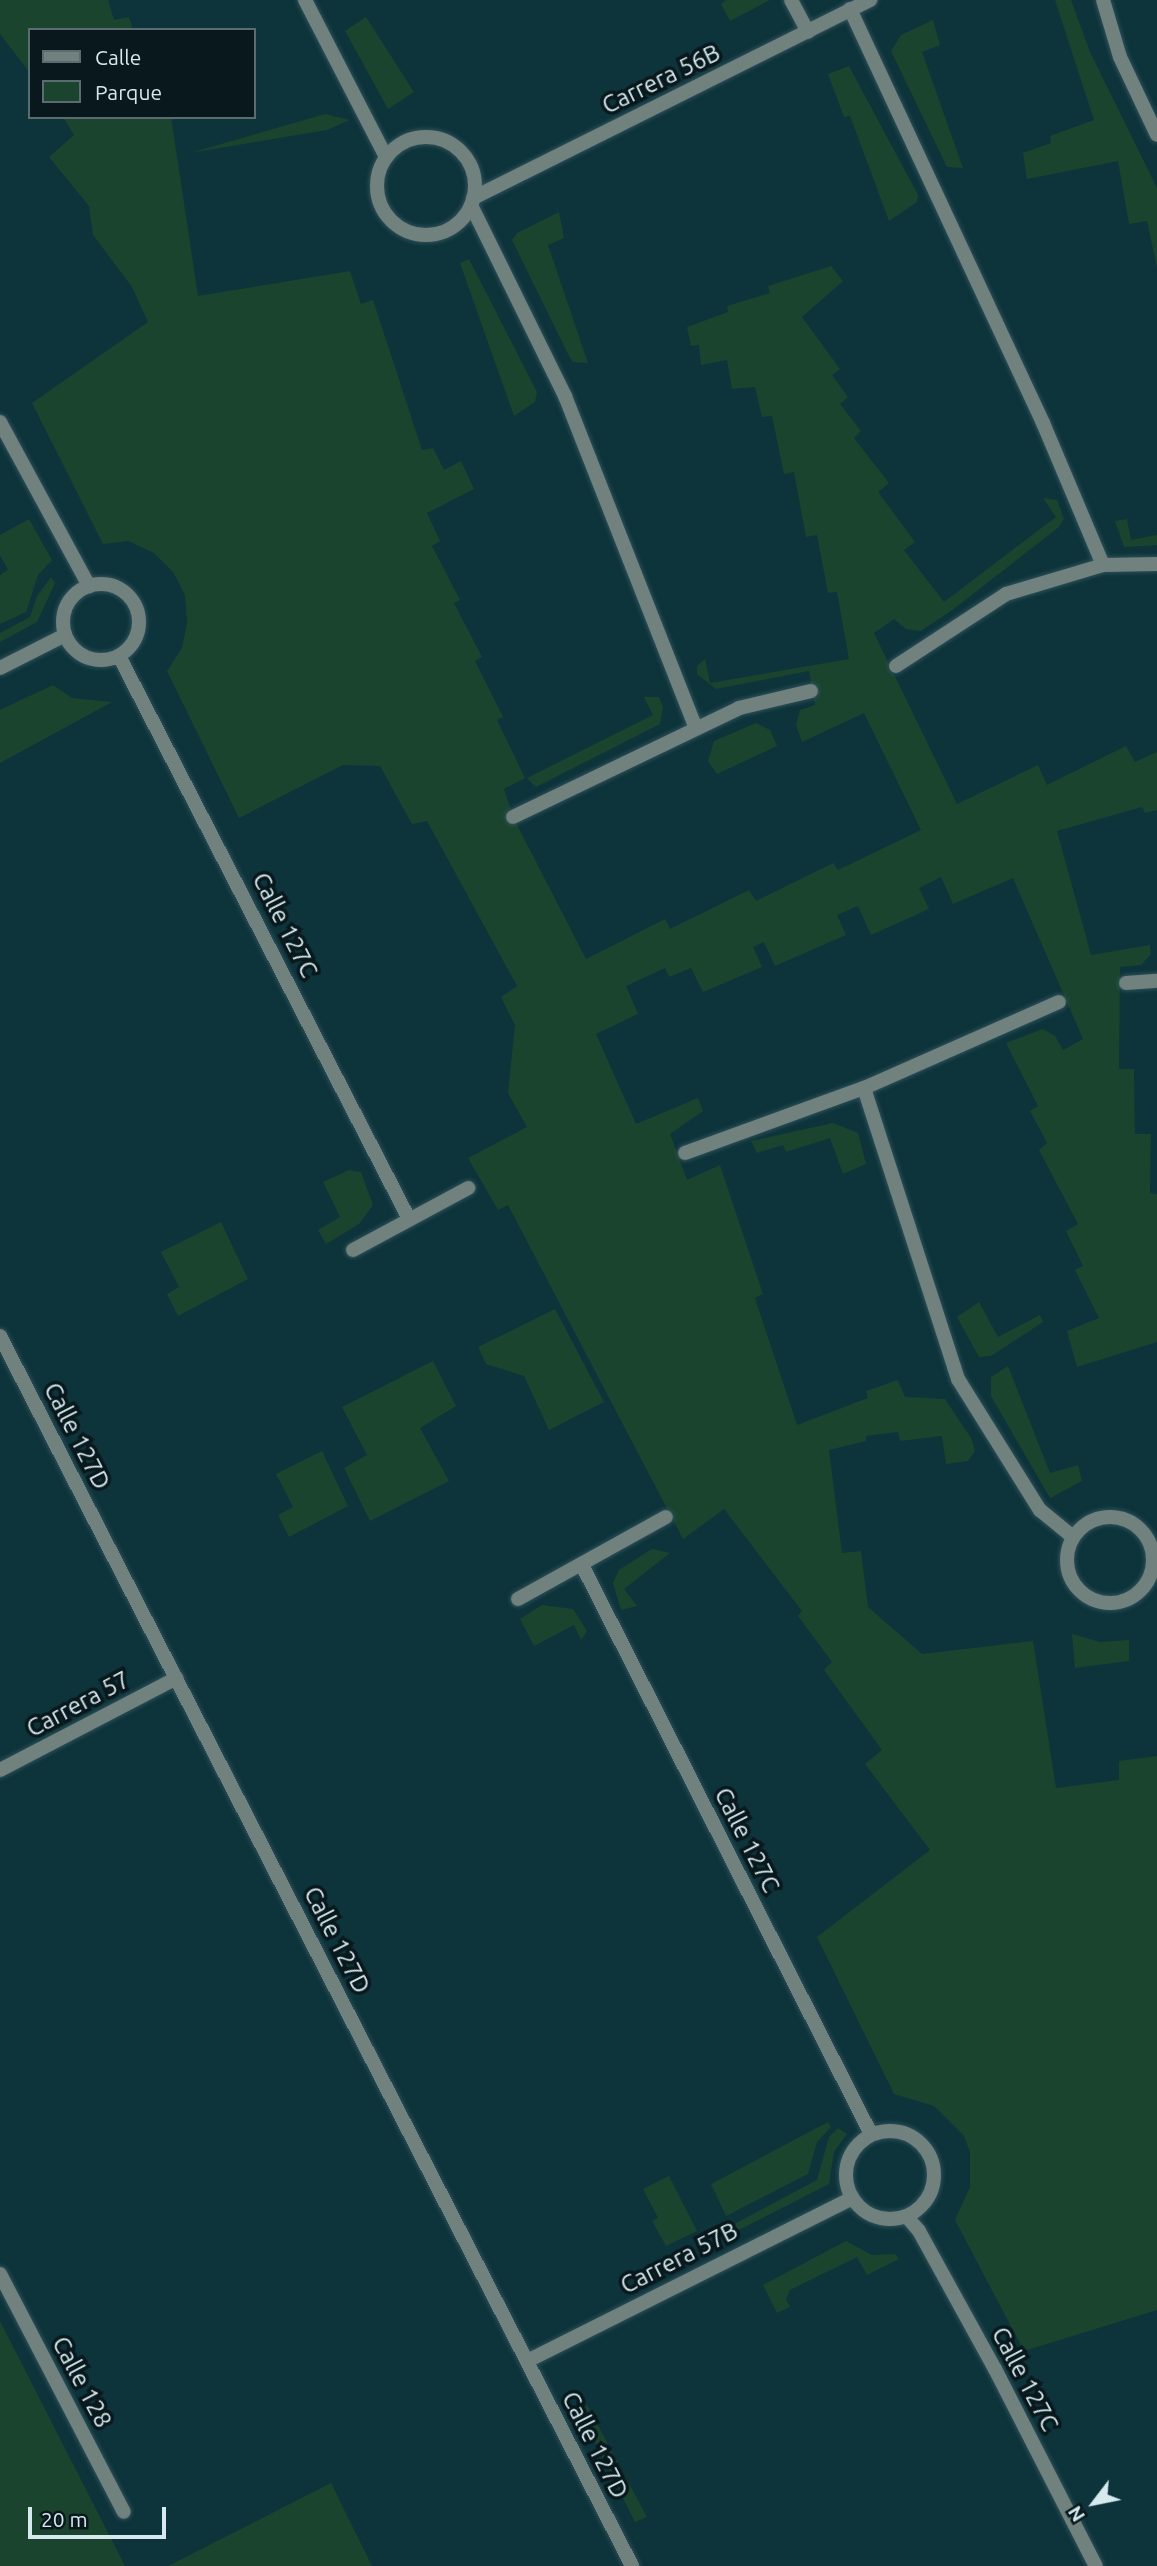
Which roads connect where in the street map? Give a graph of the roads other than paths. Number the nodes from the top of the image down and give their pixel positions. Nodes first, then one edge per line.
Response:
1 (305, 0) edge
2 (791, 0) edge
3 (870, 0) edge
4 (1103, 0) edge
5 (850, 9) junction
6 (808, 32) junction
7 (1157, 135) edge
8 (387, 157) junction
9 (472, 201) junction
10 (0, 422) edge
11 (1157, 564) edge
12 (1103, 565) junction
13 (89, 586) junction
14 (65, 635) junction
15 (119, 656) junction
16 (896, 666) dead end
17 (0, 668) edge
18 (811, 691) dead end
19 (696, 728) junction
20 (513, 817) dead end
21 (1157, 981) edge
22 (1126, 984) dead end
23 (1059, 1002) dead end
24 (864, 1088) junction
25 (685, 1153) dead end
26 (468, 1188) dead end
27 (408, 1217) junction
28 (353, 1250) dead end
29 (0, 1336) edge
30 (666, 1517) dead end
31 (1073, 1537) junction
32 (1155, 1555) edge
33 (583, 1567) junction
34 (1157, 1589) edge
35 (518, 1599) dead end
36 (1131, 1599) junction
37 (177, 1678) junction
38 (0, 1770) edge
39 (872, 2134) junction
40 (852, 2198) junction
41 (906, 2217) junction
42 (0, 2274) edge
43 (527, 2361) junction
44 (124, 2512) dead end
45 (632, 2566) edge
46 (1096, 2566) edge

1 - 8 street
2 - 6 street
3 - 5 street, Carrera 56B
4 - 7 street
5 - 6 street, Carrera 56B
5 - 12 street
6 - 9 street, Carrera 56B
8 - 9 street
8 - 9 street, Carrera 56B
9 - 19 street
10 - 13 street
11 - 12 street
12 - 16 street
13 - 14 street
13 - 15 street
14 - 15 street
14 - 17 street
15 - 27 street, Calle 127C
18 - 19 street
19 - 20 street
21 - 22 street
23 - 24 street
24 - 25 street
24 - 31 street
26 - 27 street
27 - 28 street
29 - 37 street, Calle 127D
30 - 33 street
31 - 32 street
31 - 36 street
32 - 36 street
33 - 35 street
33 - 39 street, Calle 127C
34 - 36 street
37 - 38 street, Carrera 57
37 - 43 street, Calle 127D
39 - 40 street
39 - 41 street
40 - 41 street
40 - 43 street, Carrera 57B
41 - 46 street, Calle 127C
42 - 44 street, Calle 128
43 - 45 street, Calle 127D

